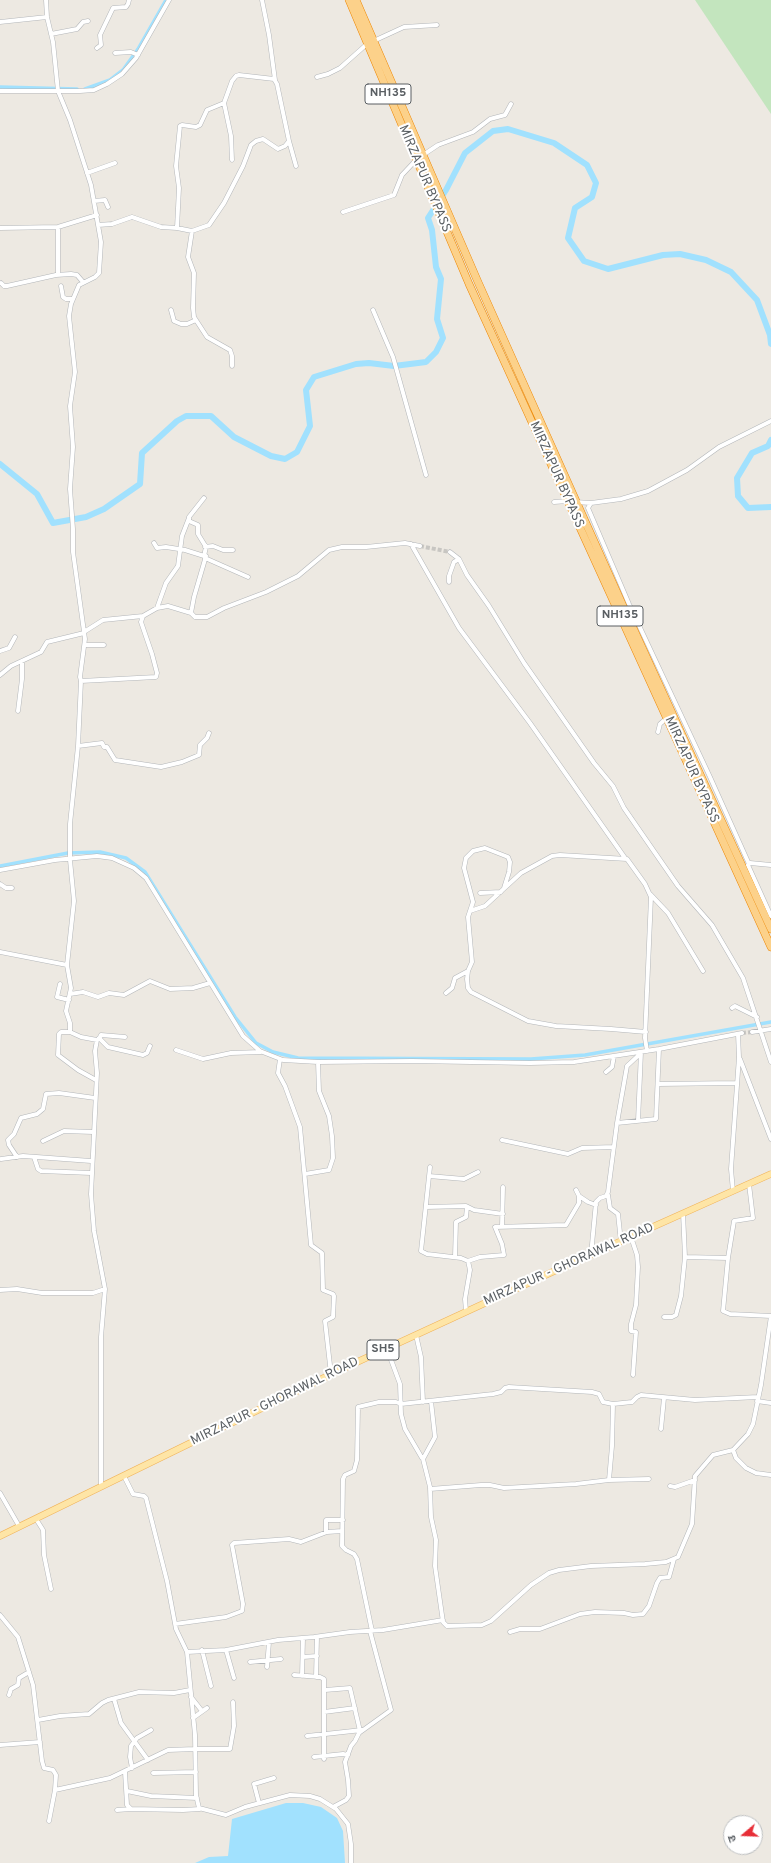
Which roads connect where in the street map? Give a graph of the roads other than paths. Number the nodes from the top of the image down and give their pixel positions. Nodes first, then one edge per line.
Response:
1 (46, 0) edge
2 (129, 0) edge
3 (169, 0) edge
4 (262, 0) edge
5 (349, 0) edge
6 (356, 0) edge
7 (47, 17) junction
8 (88, 21) dead end
9 (0, 22) edge
10 (437, 25) dead end
11 (51, 34) junction
12 (371, 43) junction
13 (97, 48) dead end
14 (115, 53) dead end
15 (136, 54) junction
16 (317, 77) dead end
17 (275, 80) junction
18 (57, 89) junction
19 (0, 91) edge
20 (224, 103) junction
21 (511, 104) dead end
22 (289, 141) junction
23 (423, 155) junction
24 (232, 160) dead end
25 (416, 160) junction
26 (115, 162) dead end
27 (296, 166) dead end
28 (87, 173) junction
29 (94, 201) junction
30 (108, 207) dead end
31 (343, 212) dead end
32 (97, 215) junction
33 (98, 224) junction
34 (58, 227) junction
35 (0, 228) edge
36 (177, 228) junction
37 (192, 231) junction
38 (58, 275) junction
39 (83, 282) junction
40 (1, 283) dead end
41 (61, 286) dead end
42 (73, 299) junction
43 (171, 310) dead end
44 (373, 310) dead end
45 (196, 320) junction
46 (232, 366) dead end
47 (771, 421) edge
48 (426, 475) dead end
49 (204, 498) dead end
50 (568, 501) junction
51 (554, 502) dead end
52 (576, 502) junction
53 (591, 504) junction
54 (189, 518) junction
55 (154, 543) dead end
56 (411, 544) junction
57 (420, 546) tunnel mouth
58 (206, 547) junction
59 (180, 550) junction
60 (233, 550) dead end
61 (450, 552) tunnel mouth
62 (204, 557) junction
63 (459, 559) junction
64 (248, 577) dead end
65 (449, 582) dead end
66 (157, 608) junction
67 (191, 613) junction
68 (143, 616) junction
69 (84, 633) junction
70 (15, 637) dead end
71 (85, 645) junction
72 (104, 645) dead end
73 (0, 651) edge
74 (22, 661) junction
75 (0, 675) edge
76 (81, 681) junction
77 (18, 711) dead end
78 (669, 715) junction
79 (658, 732) dead end
80 (209, 733) dead end
81 (78, 746) junction
82 (70, 858) junction
83 (625, 858) junction
84 (748, 864) junction
85 (771, 865) edge
86 (0, 870) edge
87 (0, 884) edge
88 (12, 888) dead end
89 (502, 890) junction
90 (480, 893) dead end
91 (650, 894) junction
92 (470, 911) junction
93 (771, 916) edge
94 (771, 929) edge
95 (771, 947) edge
96 (0, 952) edge
97 (67, 965) junction
98 (468, 971) junction
99 (703, 971) dead end
100 (210, 983) junction
101 (60, 984) dead end
102 (446, 993) dead end
103 (70, 994) junction
104 (68, 1000) junction
105 (732, 1008) dead end
106 (757, 1017) junction
107 (760, 1029) junction
108 (771, 1029) edge
109 (70, 1032) junction
110 (646, 1032) junction
111 (752, 1032) tunnel mouth
112 (125, 1037) dead end
113 (98, 1039) junction
114 (150, 1046) dead end
115 (647, 1049) junction
116 (176, 1050) dead end
117 (659, 1050) junction
118 (263, 1052) junction
119 (641, 1053) junction
120 (614, 1056) junction
121 (739, 1057) junction
122 (280, 1059) junction
123 (318, 1062) junction
124 (771, 1062) edge
125 (606, 1072) dead end
126 (96, 1080) junction
127 (737, 1083) junction
128 (658, 1084) junction
129 (95, 1098) junction
130 (638, 1121) junction
131 (617, 1123) junction
132 (93, 1132) junction
133 (771, 1139) edge
134 (502, 1140) dead end
135 (43, 1141) dead end
136 (614, 1147) junction
137 (17, 1157) junction
138 (34, 1157) junction
139 (1, 1159) dead end
140 (91, 1161) junction
141 (430, 1167) dead end
142 (478, 1172) dead end
143 (91, 1173) junction
144 (305, 1174) junction
145 (771, 1174) edge
146 (429, 1176) junction
147 (750, 1184) junction
148 (503, 1187) dead end
149 (576, 1190) dead end
150 (732, 1191) junction
151 (608, 1195) junction
152 (579, 1196) junction
153 (596, 1205) junction
154 (426, 1207) junction
155 (467, 1207) junction
156 (683, 1213) junction
157 (503, 1214) junction
158 (502, 1226) junction
159 (631, 1237) junction
160 (621, 1242) junction
161 (591, 1255) junction
162 (455, 1257) junction
163 (685, 1257) junction
164 (728, 1258) junction
165 (468, 1261) junction
166 (105, 1289) junction
167 (0, 1290) edge
168 (466, 1311) junction
169 (771, 1316) edge
170 (664, 1317) dead end
171 (416, 1335) junction
172 (387, 1349) junction
173 (331, 1374) junction
174 (633, 1375) dead end
175 (664, 1398) junction
176 (757, 1399) junction
177 (431, 1401) junction
178 (422, 1402) junction
179 (771, 1403) edge
180 (401, 1404) junction
181 (613, 1404) junction
182 (661, 1429) dead end
183 (733, 1450) junction
184 (423, 1459) junction
185 (771, 1475) edge
186 (124, 1476) junction
187 (649, 1479) dead end
188 (609, 1480) junction
189 (695, 1480) junction
190 (670, 1486) dead end
191 (101, 1487) junction
192 (430, 1489) junction
193 (0, 1493) edge
194 (36, 1519) junction
195 (343, 1520) junction
196 (19, 1526) junction
197 (342, 1531) junction
198 (326, 1532) junction
199 (0, 1536) edge
200 (674, 1559) junction
201 (51, 1589) dead end
202 (0, 1615) edge
203 (443, 1620) junction
204 (175, 1624) junction
205 (371, 1631) junction
206 (510, 1632) dead end
207 (317, 1637) junction
208 (303, 1638) junction
209 (269, 1642) junction
210 (202, 1650) junction
211 (226, 1650) junction
212 (187, 1652) junction
213 (317, 1656) junction
214 (303, 1657) junction
215 (281, 1658) dead end
216 (268, 1659) junction
217 (250, 1662) dead end
218 (267, 1667) dead end
219 (29, 1672) junction
220 (294, 1675) dead end
221 (302, 1676) junction
222 (316, 1677) junction
223 (234, 1678) dead end
224 (212, 1686) dead end
225 (190, 1690) junction
226 (325, 1690) junction
227 (9, 1695) dead end
228 (191, 1697) junction
229 (114, 1698) junction
230 (233, 1702) dead end
231 (208, 1708) dead end
232 (355, 1708) junction
233 (202, 1711) junction
234 (324, 1712) junction
235 (193, 1718) junction
236 (38, 1720) junction
237 (151, 1730) dead end
238 (361, 1730) junction
239 (324, 1734) junction
240 (307, 1736) dead end
241 (40, 1742) junction
242 (133, 1742) junction
243 (0, 1745) edge
244 (195, 1748) junction
245 (348, 1755) junction
246 (314, 1757) dead end
247 (324, 1758) junction
248 (148, 1760) junction
249 (132, 1768) junction
250 (125, 1772) junction
251 (196, 1772) junction
252 (153, 1773) dead end
253 (274, 1778) dead end
254 (55, 1790) junction
255 (127, 1791) junction
256 (197, 1798) junction
257 (259, 1803) junction
258 (333, 1807) junction
259 (200, 1809) junction
260 (117, 1810) dead end
261 (131, 1810) junction
262 (49, 1821) dead end
263 (351, 1863) edge

1 - 7 street
2 - 13 street
3 - 15 street
4 - 17 street
5 - 12 highway, MIRZAPUR BYPASS / NH135
6 - 12 highway, MIRZAPUR BYPASS / NH135
7 - 9 street
7 - 11 street
8 - 11 street
10 - 12 street
11 - 18 street
12 - 16 street
12 - 23 highway, MIRZAPUR BYPASS / NH135
12 - 25 highway, MIRZAPUR BYPASS / NH135
14 - 15 street
15 - 18 street
17 - 20 street
17 - 22 street
18 - 19 street
18 - 28 street
20 - 24 street
20 - 36 street
21 - 23 street
22 - 27 street
22 - 37 street
23 - 25 street
23 - 52 highway, MIRZAPUR BYPASS / NH135
25 - 31 street
25 - 50 highway, MIRZAPUR BYPASS / NH135
26 - 28 street
28 - 29 street
29 - 30 street
29 - 32 street
32 - 33 street
32 - 34 street
33 - 36 street
33 - 39 street
34 - 35 street
34 - 38 street
36 - 37 street
37 - 45 street
38 - 39 street
38 - 40 street
39 - 42 street
41 - 42 street
42 - 69 street
43 - 45 street
44 - 48 street
45 - 46 street
47 - 53 street
49 - 54 street
50 - 51 street
50 - 52 street
50 - 78 highway, MIRZAPUR BYPASS / NH135
52 - 53 street
52 - 78 highway, MIRZAPUR BYPASS / NH135
53 - 84 street
54 - 58 street
54 - 59 street
55 - 59 street
56 - 57 street
56 - 67 street
56 - 83 street
58 - 60 street
58 - 62 street
59 - 62 street
59 - 66 street
61 - 63 street
62 - 64 street
62 - 67 street
63 - 65 street
63 - 106 street
66 - 67 street
66 - 68 street
68 - 69 street
68 - 76 street
69 - 71 street
69 - 74 street
70 - 73 street
71 - 72 street
71 - 76 street
74 - 75 street
74 - 77 street
76 - 81 street
78 - 79 street
78 - 94 highway, MIRZAPUR BYPASS / NH135
78 - 95 highway, MIRZAPUR BYPASS / NH135
80 - 81 street
81 - 82 street
82 - 86 street
82 - 97 street
82 - 100 street
83 - 89 street
83 - 91 street
84 - 85 street
84 - 93 street
87 - 88 street
89 - 90 street
89 - 92 street
89 - 92 street
91 - 99 street
91 - 110 street
92 - 98 street
96 - 97 street
97 - 103 street
98 - 102 street
98 - 110 street
100 - 103 street
100 - 118 street
101 - 104 street
103 - 104 street
104 - 109 street
105 - 106 street
106 - 107 street
107 - 108 street
107 - 111 street
107 - 124 street
109 - 113 street
109 - 126 street
110 - 115 street
112 - 113 street
113 - 114 street
113 - 126 street
115 - 117 street
115 - 119 street
116 - 118 street
117 - 121 street
117 - 128 street
118 - 122 street
119 - 120 street
119 - 130 street
119 - 131 street
120 - 123 street
120 - 125 street
121 - 127 street
121 - 133 street
122 - 123 street
122 - 144 street
123 - 144 street
126 - 129 street
127 - 128 street
127 - 150 street
128 - 130 street
129 - 132 street
129 - 137 street
130 - 131 street
131 - 136 street
132 - 135 street
132 - 140 street
134 - 136 street
136 - 151 street
137 - 138 street
137 - 139 street
138 - 140 street
138 - 143 street
140 - 143 street
141 - 146 street
142 - 146 street
143 - 166 street
144 - 173 street
145 - 147 main road, MIRZAPUR - GHORAWAL ROAD / SH5
146 - 154 street
147 - 150 main road, MIRZAPUR - GHORAWAL ROAD / SH5
147 - 164 street
148 - 157 street
149 - 152 street
150 - 156 main road, MIRZAPUR - GHORAWAL ROAD / SH5
151 - 153 street
151 - 160 street
152 - 153 street
152 - 158 street
153 - 161 street
154 - 155 street
154 - 162 street
155 - 157 street
155 - 162 street
156 - 159 main road, MIRZAPUR - GHORAWAL ROAD / SH5
156 - 163 street
157 - 158 street
158 - 165 street
159 - 160 main road, MIRZAPUR - GHORAWAL ROAD / SH5
159 - 174 street
160 - 161 main road, MIRZAPUR - GHORAWAL ROAD / SH5
161 - 168 main road, MIRZAPUR - GHORAWAL ROAD / SH5
162 - 165 street
163 - 164 street
163 - 170 street
164 - 169 street
165 - 168 street
166 - 167 street
166 - 191 street
168 - 171 main road, MIRZAPUR - GHORAWAL ROAD / SH5
169 - 176 street
171 - 172 main road, MIRZAPUR - GHORAWAL ROAD / SH5
171 - 178 street
172 - 173 main road, MIRZAPUR - GHORAWAL ROAD / SH5
172 - 180 street
173 - 186 main road, MIRZAPUR - GHORAWAL ROAD / SH5
175 - 176 street
175 - 181 street
175 - 182 street
176 - 179 street
176 - 183 street
177 - 178 street
177 - 181 street
177 - 184 street
178 - 180 street
180 - 184 street
180 - 195 street
181 - 188 street
183 - 185 street
183 - 189 street
184 - 192 street
186 - 191 main road, MIRZAPUR - GHORAWAL ROAD / SH5
186 - 204 street
187 - 188 street
188 - 192 street
189 - 190 street
189 - 200 street
191 - 194 main road, MIRZAPUR - GHORAWAL ROAD / SH5
192 - 203 street
193 - 196 street
194 - 196 main road, MIRZAPUR - GHORAWAL ROAD / SH5
194 - 201 street
195 - 197 street
195 - 198 street
196 - 199 main road, MIRZAPUR - GHORAWAL ROAD / SH5
197 - 198 street
197 - 205 street
198 - 204 street
200 - 203 street
200 - 206 street
202 - 219 street
203 - 205 street
204 - 212 street
205 - 207 street
205 - 238 street
207 - 208 street
207 - 213 street
208 - 209 street
208 - 214 street
209 - 211 street
209 - 216 street
210 - 211 street
210 - 212 street
210 - 224 street
211 - 223 street
212 - 225 street
213 - 214 street
213 - 222 street
214 - 221 street
215 - 216 street
216 - 217 street
216 - 218 street
219 - 227 street
219 - 236 street
220 - 221 street
221 - 222 street
222 - 226 street
225 - 228 street
225 - 229 street
226 - 232 street
226 - 234 street
228 - 233 street
228 - 235 street
229 - 236 street
229 - 242 street
230 - 244 street
231 - 233 street
232 - 234 street
232 - 238 street
233 - 235 street
234 - 239 street
235 - 244 street
236 - 241 street
237 - 242 street
238 - 239 street
238 - 245 street
239 - 240 street
239 - 247 street
241 - 243 street
241 - 254 street
242 - 248 street
242 - 249 street
244 - 248 street
244 - 251 street
245 - 247 street
245 - 258 street
246 - 247 street
248 - 249 street
249 - 250 street
250 - 254 street
250 - 255 street
251 - 252 street
251 - 256 street
253 - 257 street
254 - 262 street
255 - 256 street
255 - 261 street
256 - 259 street
257 - 258 street
257 - 259 street
258 - 263 street
259 - 261 street
260 - 261 street

